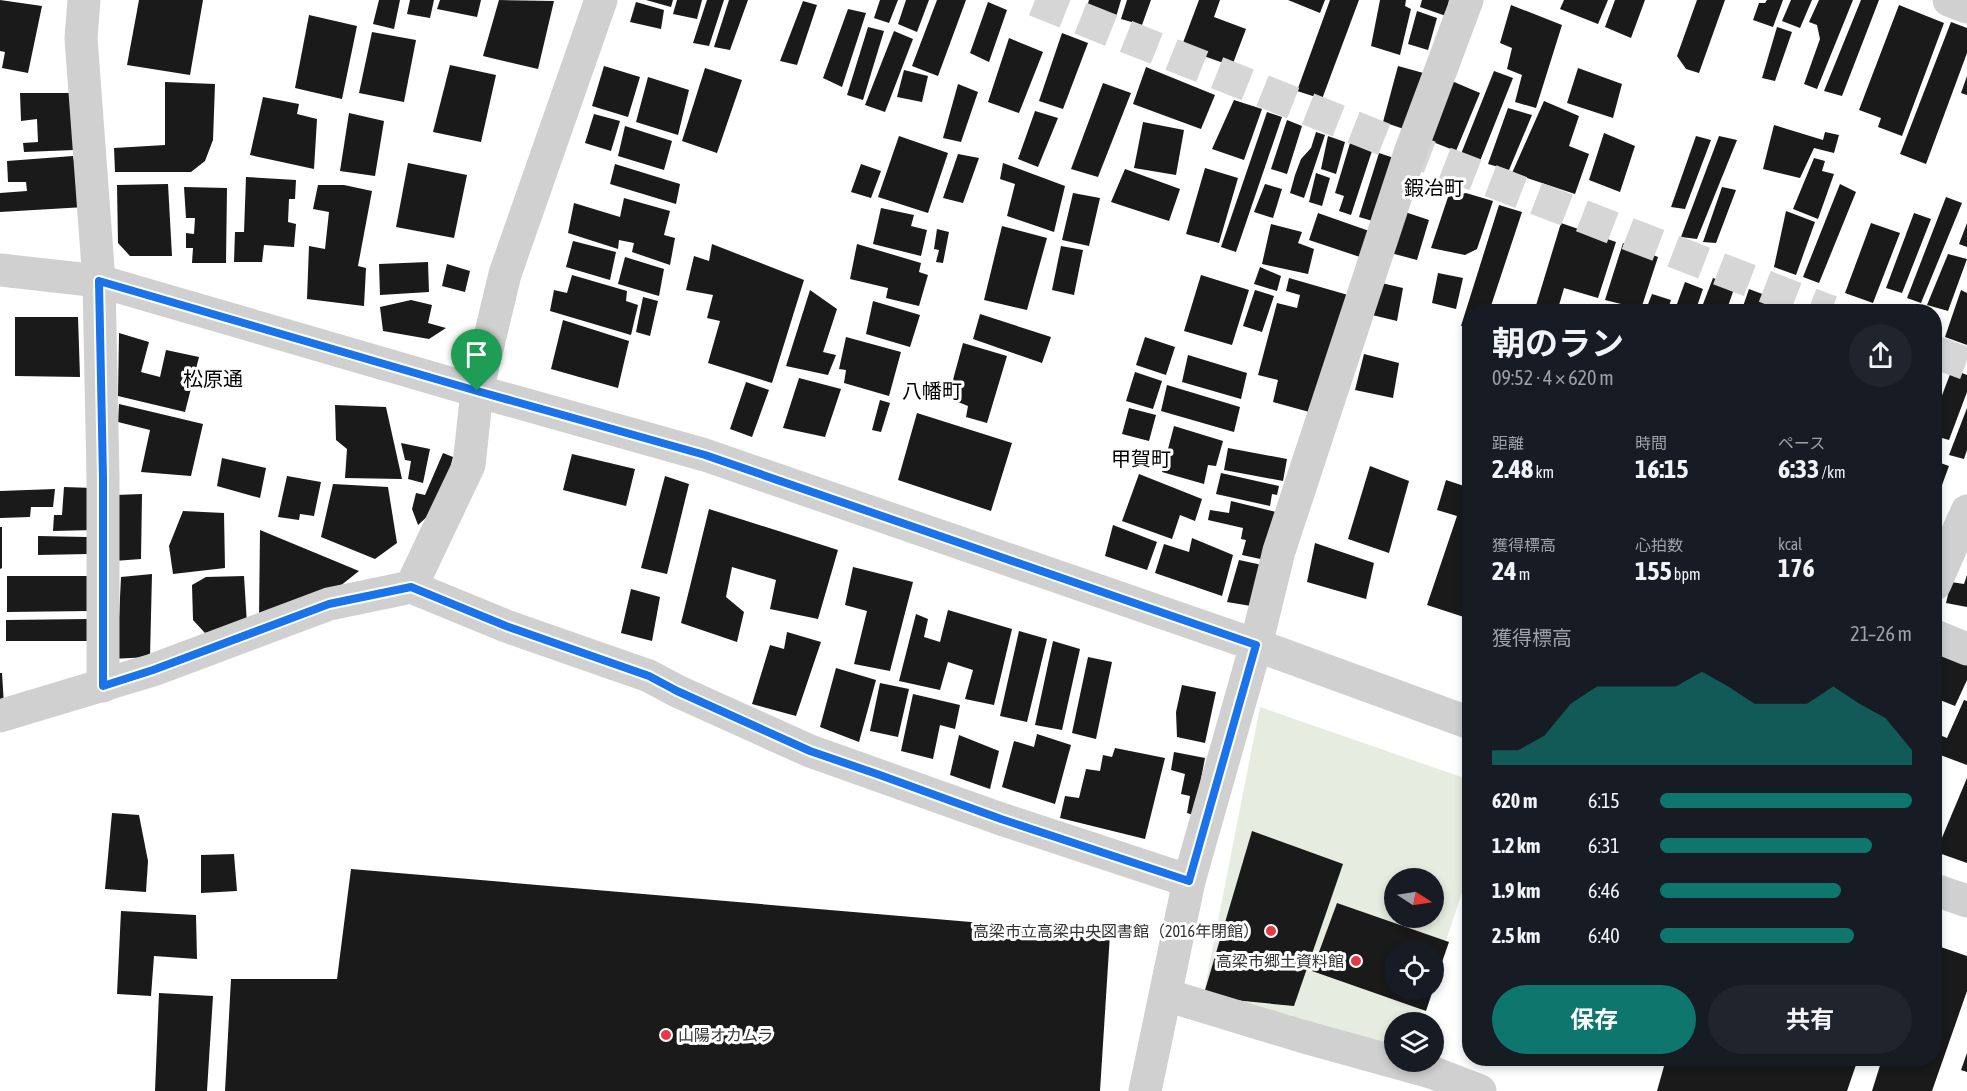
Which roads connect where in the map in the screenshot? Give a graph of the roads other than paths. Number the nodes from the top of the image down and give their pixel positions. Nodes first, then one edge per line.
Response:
1 (84, 0) edge
2 (1467, 0) edge
3 (1950, 0) edge
4 (596, 1) edge
5 (1967, 7) edge
6 (0, 270) edge
7 (99, 281) junction
8 (477, 391) junction
9 (1967, 511) edge
10 (1942, 568) edge
11 (411, 587) junction
12 (1942, 639) edge
13 (1256, 645) junction
14 (1967, 649) edge
15 (103, 686) junction
16 (0, 716) edge
17 (1462, 720) edge
18 (1189, 881) junction
19 (1942, 892) edge
20 (1967, 901) edge
21 (1166, 995) junction
22 (1145, 1091) edge
23 (1480, 1091) edge

1 - 7 street
2 - 13 street
3 - 5 street
4 - 8 street
6 - 7 street
7 - 8 street
7 - 15 street
8 - 11 street
8 - 13 street
9 - 10 street
11 - 15 street
11 - 18 street
12 - 14 street
13 - 17 street
13 - 18 street
15 - 16 street
18 - 21 street
19 - 20 street
21 - 22 street
21 - 23 street

